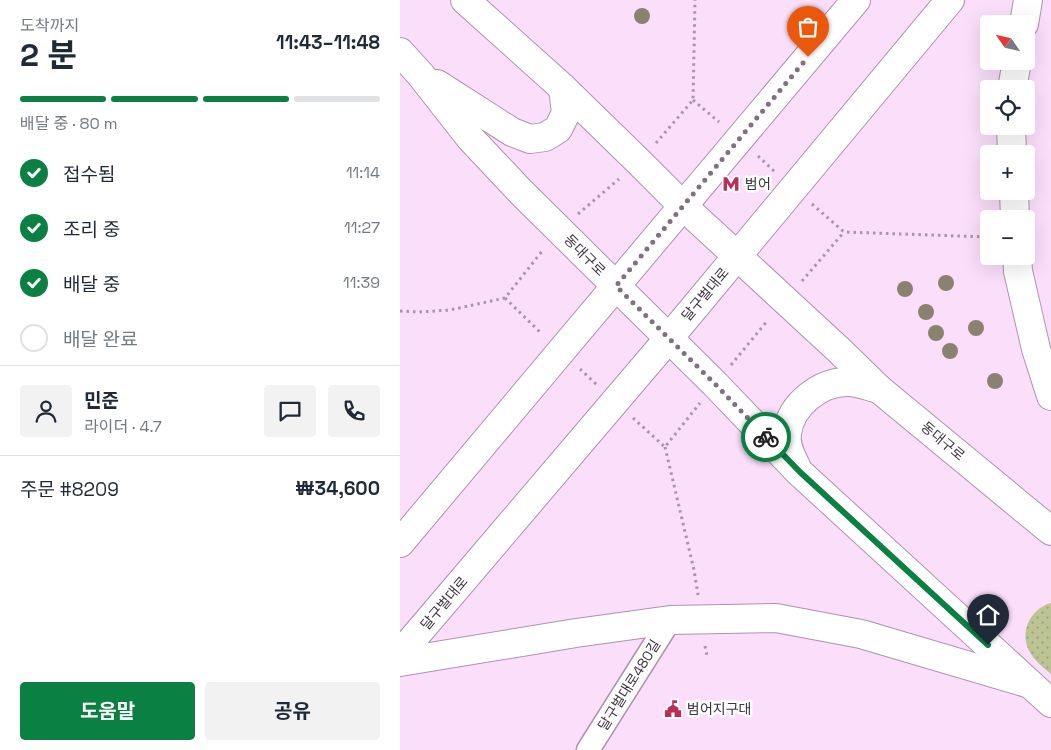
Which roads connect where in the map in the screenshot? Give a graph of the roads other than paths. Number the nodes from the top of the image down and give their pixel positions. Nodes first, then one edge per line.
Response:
1 (465, 0) edge
2 (856, 0) edge
3 (950, 0) edge
4 (1028, 0) edge
5 (1026, 15) edge
6 (408, 62) edge
7 (563, 88) junction
8 (682, 206) junction
9 (737, 256) junction
10 (1018, 265) edge
11 (616, 286) junction
12 (669, 338) junction
13 (879, 389) junction
14 (1051, 396) edge
15 (800, 472) junction
16 (1051, 531) edge
17 (400, 543) edge
18 (670, 620) junction
19 (400, 654) edge
20 (400, 662) edge
21 (1042, 694) edge
22 (588, 750) edge

1 - 7 main road, 동대구로
2 - 8 main road
3 - 9 main road, 달구벌대로
4 - 5 main road
6 - 7 main road
6 - 11 main road, 동대구로
7 - 8 main road, 동대구로
8 - 9 main road, 동대구로
8 - 11 main road
9 - 12 main road, 달구벌대로
9 - 13 main road, 동대구로
10 - 14 main road
11 - 12 main road, 동대구로
11 - 17 main road
12 - 15 main road, 동대구로
12 - 19 main road, 달구벌대로
13 - 15 main road
13 - 16 main road, 동대구로
15 - 21 main road, 동대구로
18 - 20 main road
18 - 21 main road
18 - 22 street, 달구벌대로480길

